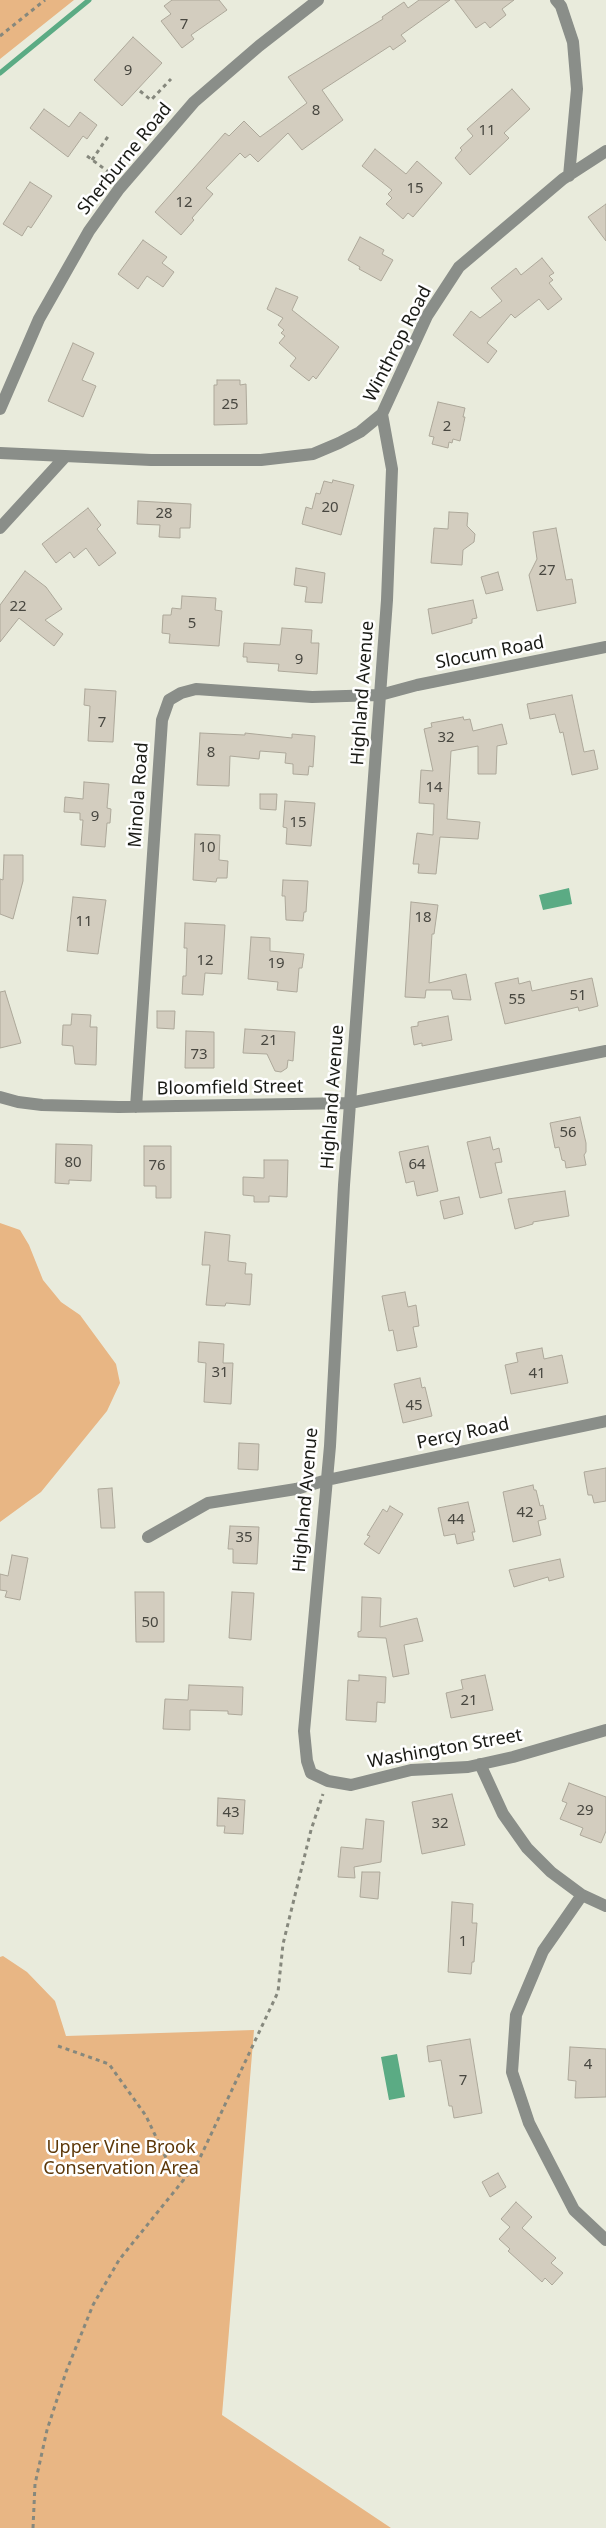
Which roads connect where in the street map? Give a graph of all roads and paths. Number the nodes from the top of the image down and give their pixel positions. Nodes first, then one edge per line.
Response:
1 (45, 0) edge
2 (318, 0) edge
3 (556, 0) edge
4 (0, 36) edge
5 (171, 80) dead end
6 (140, 91) dead end
7 (109, 135) dead end
8 (606, 151) edge
9 (87, 156) dead end
10 (92, 160) junction
11 (569, 176) junction
12 (122, 185) junction
13 (0, 409) edge
14 (382, 414) junction
15 (0, 453) edge
16 (64, 458) junction
17 (0, 528) edge
18 (606, 648) edge
19 (380, 695) junction
20 (606, 1051) edge
21 (0, 1097) edge
22 (350, 1103) junction
23 (136, 1107) junction
24 (606, 1421) edge
25 (327, 1480) junction
26 (148, 1537) dead end
27 (606, 1730) edge
28 (480, 1764) junction
29 (323, 1778) junction
30 (582, 1895) junction
31 (606, 1906) edge
32 (58, 2046) dead end
33 (184, 2181) junction
34 (606, 2240) edge
35 (33, 2528) edge

1 - 4 path
2 - 12 street, Sherburne Road
3 - 11 street
5 - 6 path
7 - 10 path
8 - 11 street, Winthrop Road
9 - 10 path
10 - 12 path
11 - 14 street, Winthrop Road
12 - 13 street, Sherburne Road
14 - 16 street, Winthrop Road
14 - 19 street, Highland Avenue
15 - 16 street, Winthrop Road
16 - 17 street
18 - 19 street, Slocum Road
19 - 22 street, Highland Avenue
19 - 23 street, Minola Road
20 - 22 street, Bloomfield Street
21 - 23 street, Bloomfield Street
22 - 23 street, Bloomfield Street
22 - 25 street, Highland Avenue
24 - 25 street, Percy Road
25 - 26 street, Percy Road
25 - 29 street, Highland Avenue
27 - 28 street, Washington Street
28 - 29 street, Washington Street
28 - 30 street
29 - 33 path
30 - 31 street
30 - 34 street
32 - 33 path
33 - 35 path

